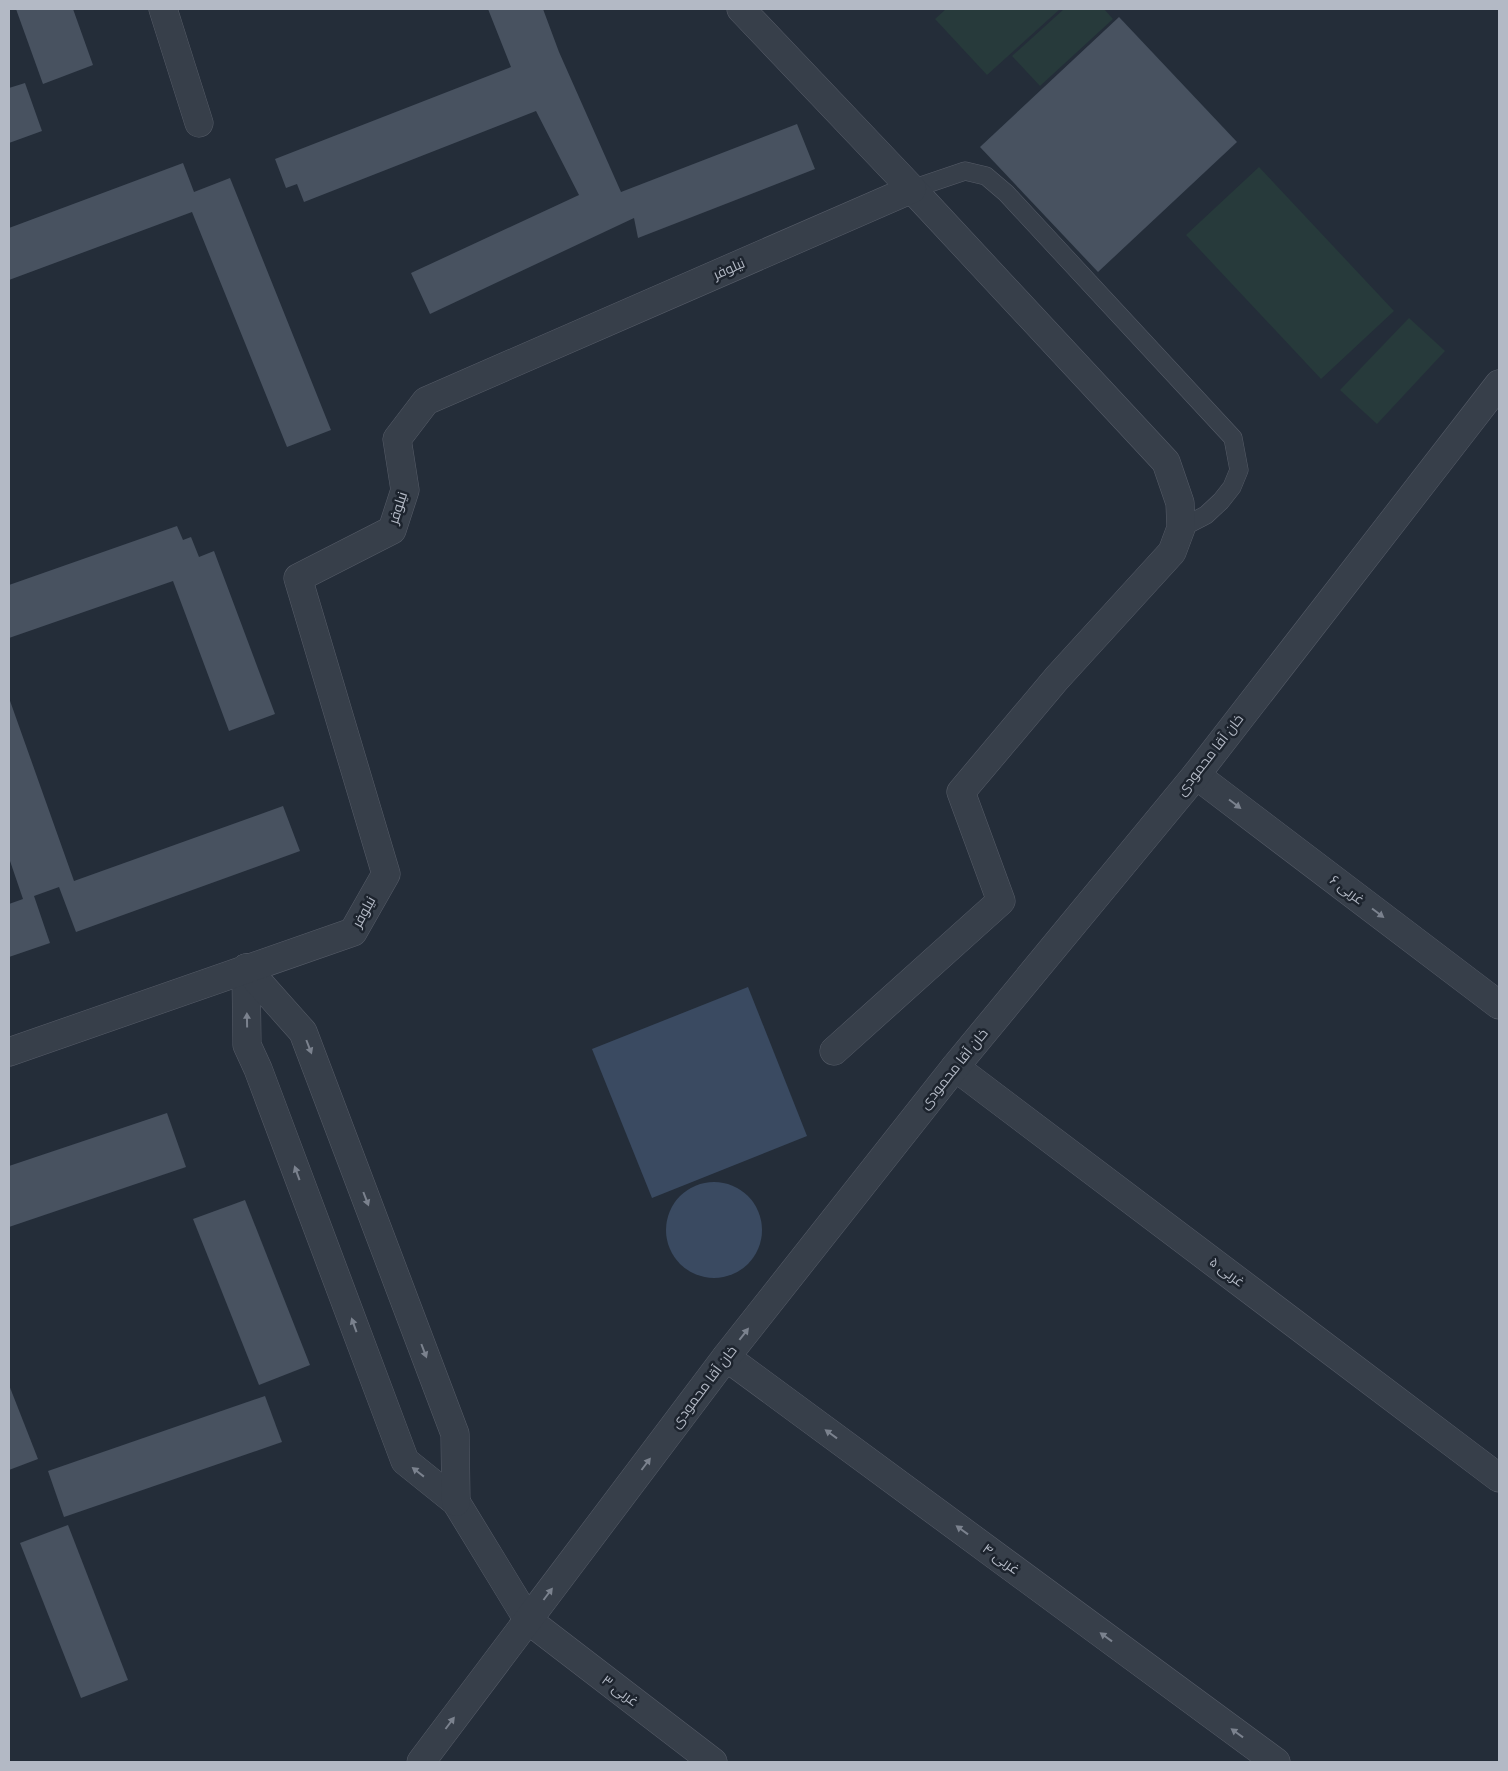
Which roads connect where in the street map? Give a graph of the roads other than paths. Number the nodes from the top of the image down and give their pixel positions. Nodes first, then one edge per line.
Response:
1 (163, 9) edge
2 (741, 9) edge
3 (199, 124) dead end
4 (912, 189) junction
5 (1499, 384) edge
6 (1181, 528) junction
7 (1196, 774) junction
8 (246, 968) junction
9 (1499, 1005) edge
10 (834, 1051) dead end
11 (9, 1052) edge
12 (955, 1067) junction
13 (726, 1357) junction
14 (1499, 1478) edge
15 (456, 1502) junction
16 (528, 1620) junction
17 (421, 1762) edge
18 (713, 1762) edge
19 (1276, 1762) edge

1 - 3 street
2 - 4 street
4 - 6 street
4 - 6 lane
4 - 8 street, نیلوفر
5 - 7 street, خان آقا محمودی
6 - 10 street
7 -> 9 street, ۶ غربی
7 - 12 street, خان آقا محمودی
8 - 11 street, نیلوفر
8 -> 15 street
15 -> 8 street
13 -> 12 street, خان آقا محمودی
12 - 14 street, ۵ غربی
16 -> 13 street, خان آقا محمودی
19 -> 13 street, ۴ غربی
15 - 16 street
17 -> 16 street, خان آقا محمودی
16 - 18 street, ۳ غربی

